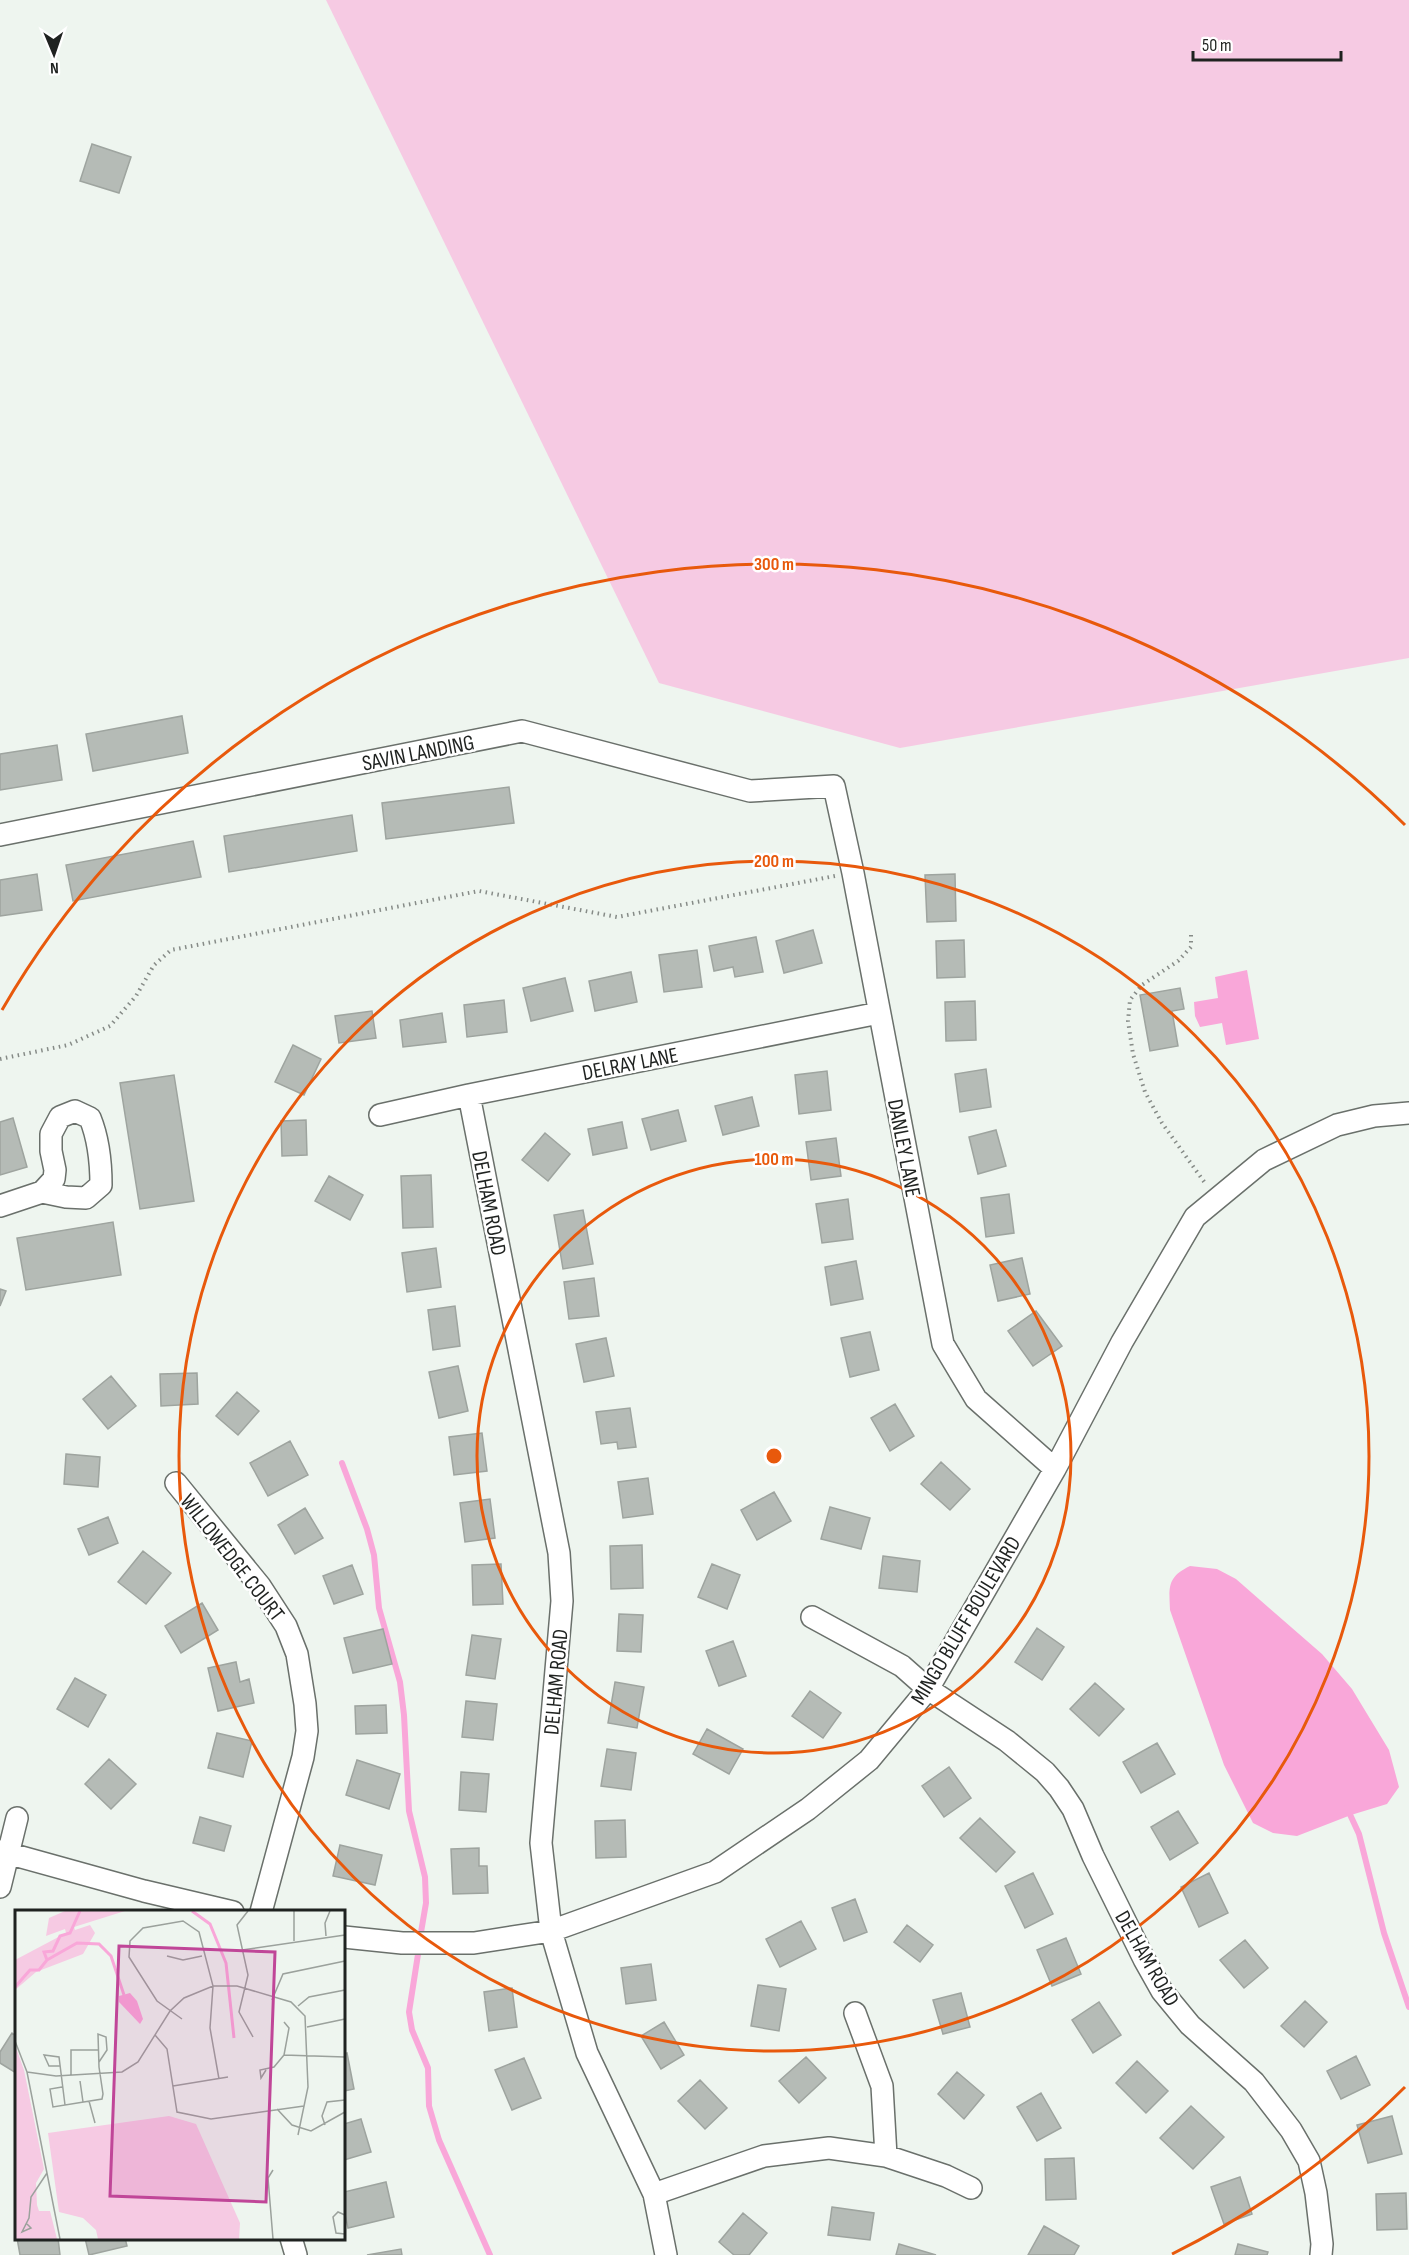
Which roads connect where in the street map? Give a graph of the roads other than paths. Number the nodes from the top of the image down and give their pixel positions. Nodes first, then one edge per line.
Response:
1 (834, 786) joint
2 (0, 835) edge
3 (879, 1013) junction
4 (469, 1095) junction
5 (1409, 1113) edge
6 (380, 1115) dead end
7 (42, 1192) dead end
8 (0, 1206) edge
9 (1055, 1469) junction
10 (176, 1483) dead end
11 (812, 1617) dead end
12 (928, 1689) junction
13 (17, 1818) dead end
14 (4, 1852) edge
15 (0, 1887) edge
16 (228, 1910) edge
17 (261, 1910) edge
18 (551, 1931) junction
19 (345, 1936) edge
20 (855, 2013) dead end
21 (886, 2156) junction
22 (971, 2188) dead end
23 (654, 2194) junction
24 (292, 2240) edge
25 (296, 2255) edge
26 (666, 2255) edge
27 (1321, 2255) edge

1 - 2 street, SAVIN LANDING
1 - 3 street, DANLEY LANE
3 - 4 street, DELRAY LANE
3 - 9 street, DANLEY LANE
4 - 6 street, DELRAY LANE
4 - 18 street, DELHAM ROAD
5 - 9 street, MINGO BLUFF BOULEVARD
7 - 8 street
9 - 12 street, MINGO BLUFF BOULEVARD
10 - 17 street, WILLOWEDGE COURT
11 - 12 street, DELHAM ROAD
12 - 18 street, MINGO BLUFF BOULEVARD
12 - 27 street, DELHAM ROAD
13 - 14 street
14 - 15 street
14 - 16 street
18 - 19 street, MINGO BLUFF BOULEVARD
18 - 23 street, DELHAM ROAD
20 - 21 street
21 - 22 street
21 - 23 street
23 - 26 street, DELHAM ROAD
24 - 25 street

